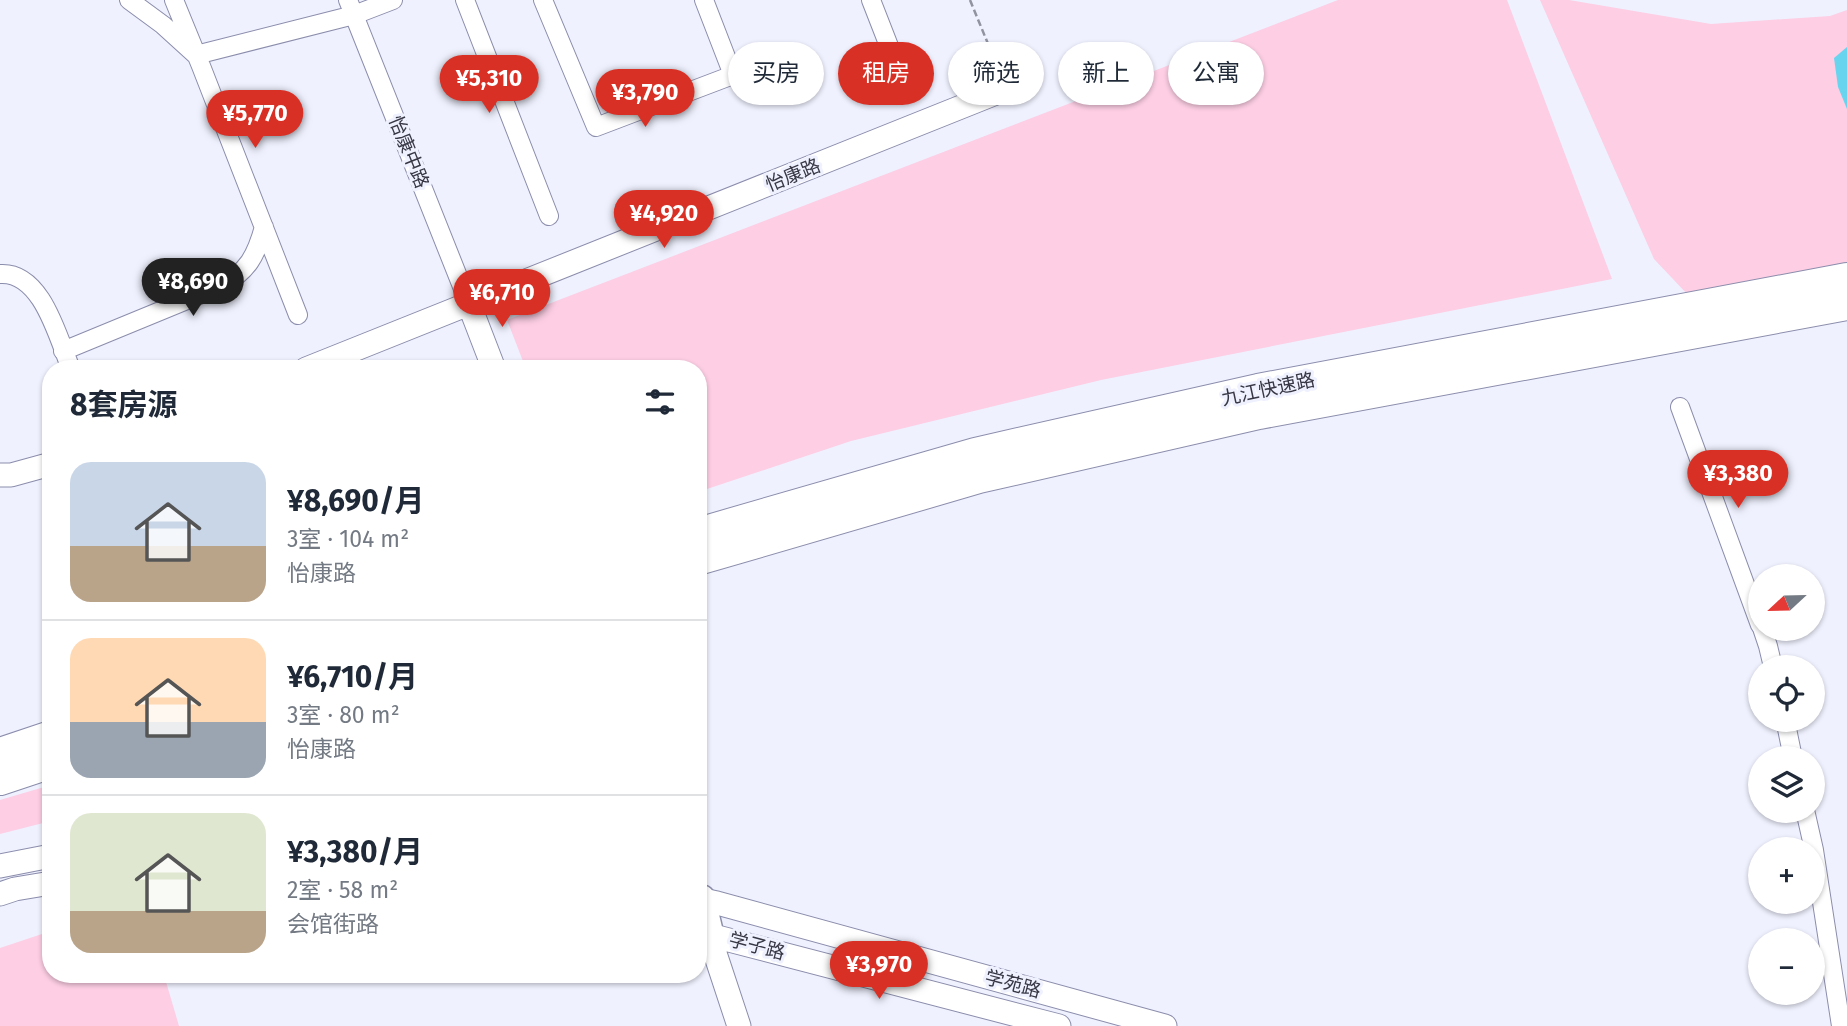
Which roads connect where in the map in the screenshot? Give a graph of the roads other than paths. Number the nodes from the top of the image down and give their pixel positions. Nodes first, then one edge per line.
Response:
1 (129, 0) edge
2 (174, 0) edge
3 (393, 0) edge
4 (465, 0) edge
5 (543, 0) edge
6 (704, 0) edge
7 (871, 0) edge
8 (351, 8) edge
9 (887, 42) edge
10 (197, 55) junction
11 (966, 105) edge
12 (549, 216) dead end
13 (264, 227) junction
14 (0, 274) edge
15 (1847, 279) edge
16 (469, 304) junction
17 (1847, 304) edge
18 (298, 315) dead end
19 (63, 351) junction
20 (67, 360) edge
21 (329, 360) edge
22 (491, 360) edge
23 (1680, 407) dead end
24 (42, 466) edge
25 (0, 475) edge
26 (707, 531) edge
27 (707, 556) edge
28 (1748, 592) edge
29 (42, 740) edge
30 (0, 754) edge
31 (42, 765) edge
32 (0, 779) edge
33 (1808, 823) edge
34 (42, 858) edge
35 (0, 866) edge
36 (42, 885) edge
37 (0, 894) edge
38 (707, 903) edge
39 (707, 933) edge
40 (707, 940) edge
41 (739, 1026) edge
42 (1059, 1026) edge
43 (1165, 1026) edge
44 (1841, 1026) edge

1 - 10 street
2 - 10 street
3 - 8 street
4 - 12 street
5 - 6 street
7 - 9 street
8 - 10 street
8 - 16 street, 怡康中路
10 - 13 street
11 - 16 street, 怡康路
13 - 18 street
13 - 19 street
14 - 19 street
15 - 26 highway, 九江快速路
16 - 21 street, 怡康路
16 - 22 street
17 - 27 highway, 九江快速路
19 - 20 street
23 - 28 street
24 - 25 street
29 - 30 highway
31 - 32 highway
33 - 44 street
34 - 35 street
36 - 37 street
38 - 43 street, 学苑路
39 - 42 street, 学子路
40 - 41 street

